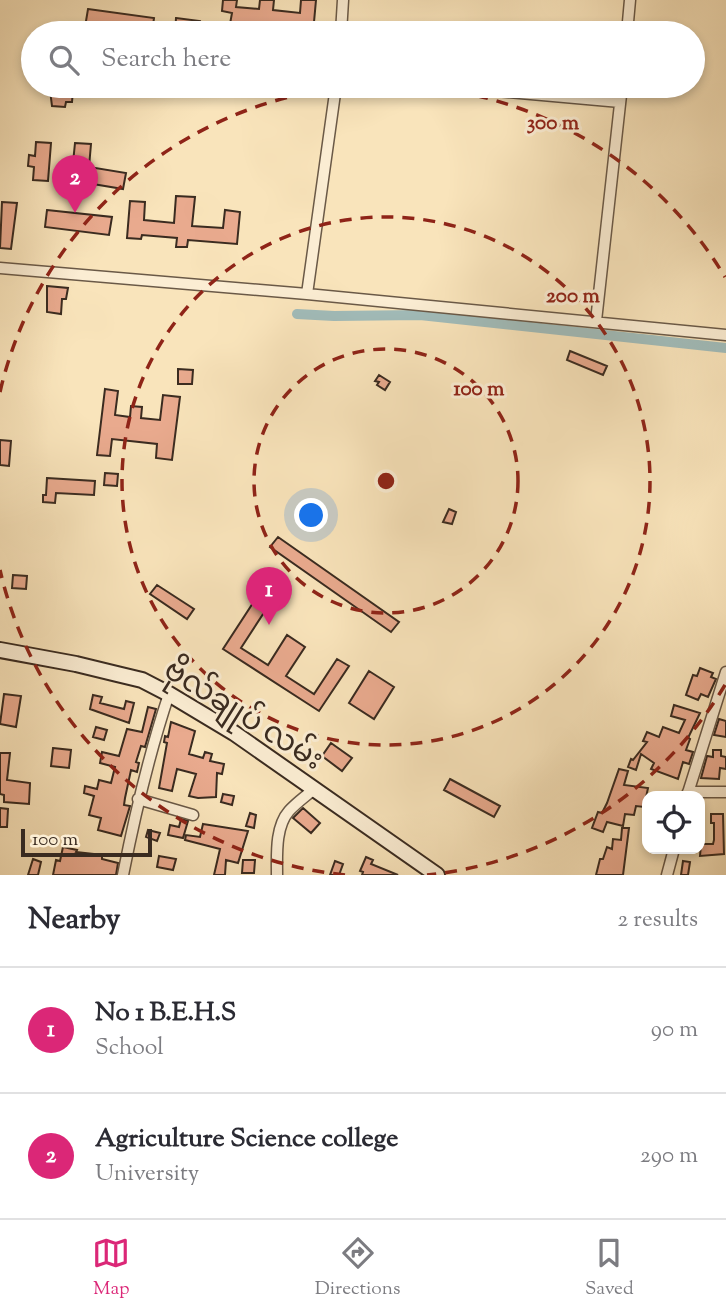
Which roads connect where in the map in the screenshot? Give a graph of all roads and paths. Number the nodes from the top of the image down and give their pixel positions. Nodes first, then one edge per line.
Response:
1 (343, 0) edge
2 (630, 0) edge
3 (342, 21) edge
4 (628, 21) edge
5 (334, 98) edge
6 (575, 98) edge
7 (620, 98) edge
8 (620, 102) junction
9 (0, 268) edge
10 (307, 294) junction
11 (596, 321) junction
12 (726, 335) edge
13 (0, 650) edge
14 (726, 672) edge
15 (169, 694) junction
16 (314, 789) junction
17 (689, 791) edge
18 (726, 792) edge
19 (705, 793) edge
20 (138, 799) junction
21 (193, 815) dead end
22 (673, 854) edge
23 (123, 875) edge
24 (277, 875) edge
25 (437, 875) edge
26 (667, 875) edge

1 - 3 street
2 - 4 street
5 - 10 street
6 - 8 street
7 - 8 street
8 - 11 street
9 - 10 street
10 - 11 street
11 - 12 street
13 - 15 main road, ဗိုလ်ချုပ် လမ်း
14 - 17 street
15 - 16 main road, ဗိုလ်ချုပ် လမ်း
15 - 20 street
16 - 24 street
16 - 25 main road, ဗိုလ်ချုပ် လမ်း
18 - 19 street
20 - 21 street
20 - 23 street
22 - 26 street

